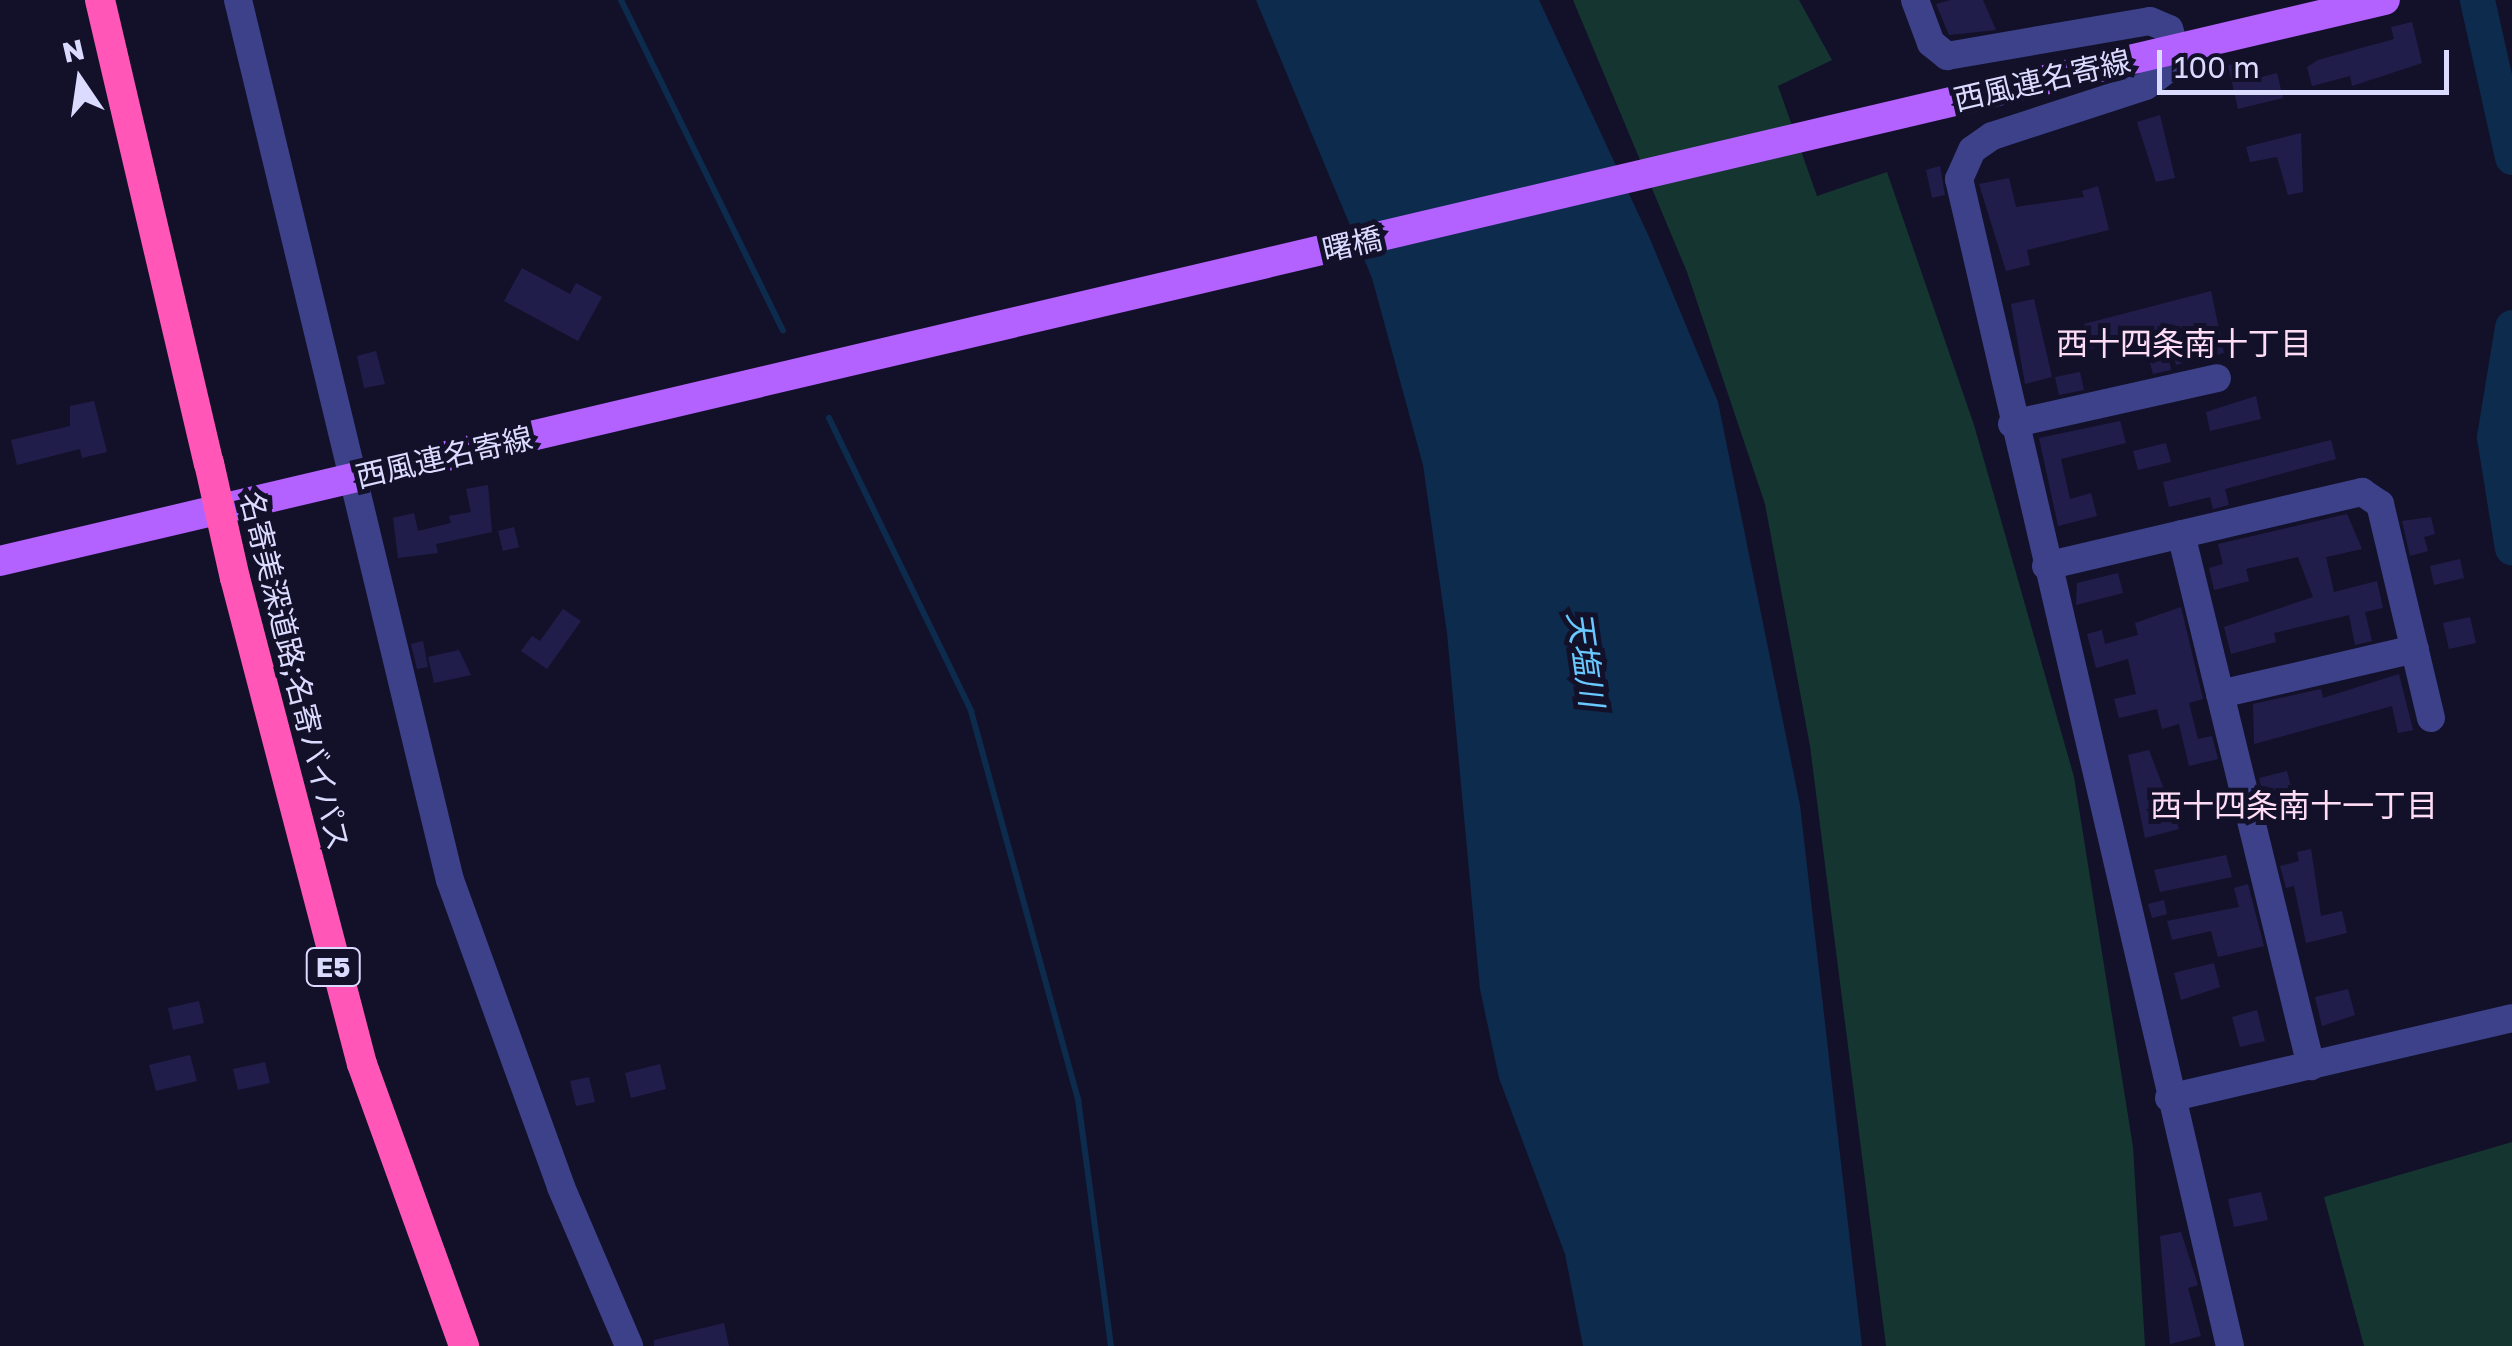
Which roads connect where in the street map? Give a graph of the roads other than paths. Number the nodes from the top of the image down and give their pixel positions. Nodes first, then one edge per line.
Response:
1 (100, 0) edge
2 (238, 0) edge
3 (1914, 0) edge
4 (2385, 0) edge
5 (2175, 48) junction
6 (1816, 133) joint
7 (888, 353) joint
8 (2217, 378) dead end
9 (2012, 424) junction
10 (350, 479) junction
11 (2181, 534) junction
12 (0, 560) edge
13 (2046, 566) junction
14 (2415, 649) junction
15 (2220, 694) junction
16 (2431, 718) dead end
17 (2512, 1018) edge
18 (2310, 1066) junction
19 (2170, 1098) junction
20 (464, 1346) edge
21 (628, 1346) edge
22 (2230, 1346) edge

1 - 20 highway, 名寄美深道路;名寄バイパス / E5, bridge
2 - 10 street
3 - 5 street
4 - 5 main road, 西風連名寄線
5 - 6 main road, 西風連名寄線
5 - 9 street
6 - 7 main road, 曙橋
7 - 10 main road, 西風連名寄線
8 - 9 street
9 - 13 street
10 - 12 main road, 西風連名寄線
10 - 21 street
11 - 13 street
11 - 14 street
11 - 15 street
13 - 19 street
14 - 15 street
14 - 16 street
15 - 18 street
17 - 18 street
18 - 19 street
19 - 22 street

